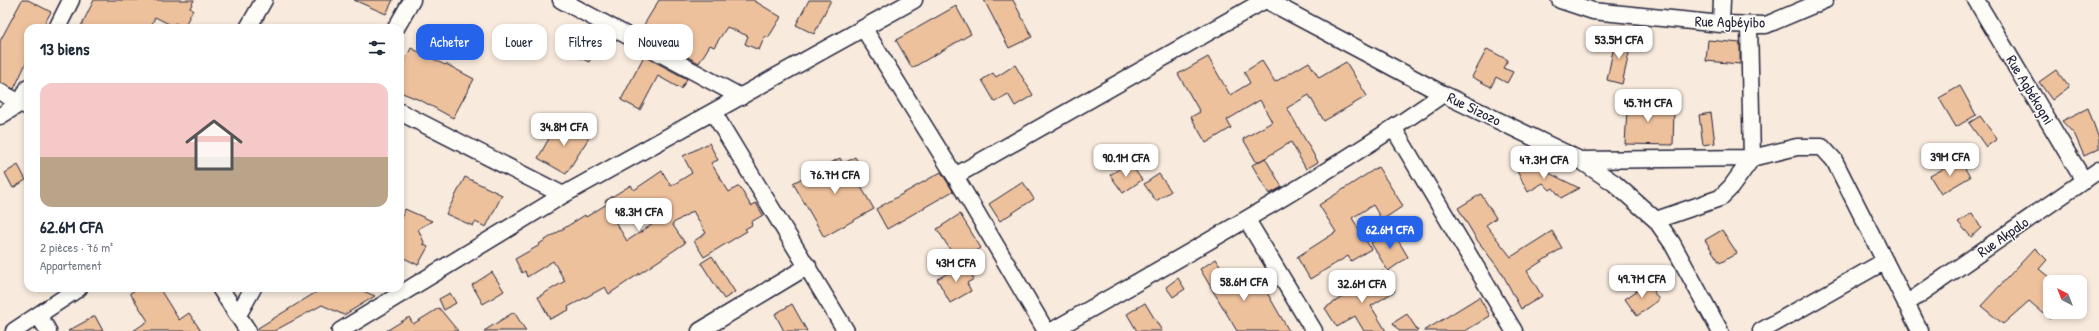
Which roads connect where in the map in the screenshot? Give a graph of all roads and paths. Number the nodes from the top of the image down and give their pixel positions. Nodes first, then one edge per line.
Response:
1 (71, 0) edge
2 (264, 0) edge
3 (412, 0) edge
4 (561, 0) edge
5 (914, 0) edge
6 (1266, 0) edge
7 (1560, 0) edge
8 (1722, 0) edge
9 (1825, 0) edge
10 (1976, 0) edge
11 (59, 24) edge
12 (250, 24) edge
13 (398, 24) edge
14 (1721, 24) junction
15 (1749, 25) junction
16 (864, 29) junction
17 (0, 92) edge
18 (1443, 94) junction
19 (741, 97) junction
20 (24, 105) edge
21 (713, 112) junction
22 (404, 114) edge
23 (0, 116) edge
24 (1394, 129) junction
25 (1752, 158) junction
26 (1580, 160) junction
27 (2099, 170) edge
28 (956, 176) junction
29 (2084, 181) junction
30 (563, 195) junction
31 (1247, 220) junction
32 (1656, 220) junction
33 (1884, 260) junction
34 (808, 266) junction
35 (73, 292) edge
36 (223, 292) edge
37 (251, 292) edge
38 (404, 292) edge
39 (404, 292) edge
40 (1906, 304) junction
41 (238, 315) junction
42 (39, 316) junction
43 (14, 331) edge
44 (48, 331) edge
45 (248, 331) edge
46 (340, 331) edge
47 (700, 331) edge
48 (846, 331) edge
49 (1046, 331) edge
50 (1052, 331) edge
51 (1314, 331) edge
52 (1514, 331) edge
53 (1720, 331) edge
54 (1762, 331) edge
55 (1920, 331) edge

1 - 11 street
2 - 12 street
3 - 13 street
4 - 19 street
5 - 16 street
6 - 18 street, Rue Sizozo
6 - 28 street
7 - 14 street, Rue Agbéyibo
8 - 14 street
9 - 15 street, Rue Agbéyibo
10 - 29 street, Rue Agbékogni
14 - 15 street, Rue Agbéyibo
15 - 25 street
16 - 19 street
16 - 28 street
17 - 20 street
18 - 24 street
18 - 26 street, Rue Sizozo
19 - 21 street
20 - 23 street
21 - 30 street
21 - 34 street
22 - 30 street
24 - 31 street
24 - 52 street
25 - 26 street, Rue Sizozo
25 - 32 street
25 - 33 street, Rue Sizozo
26 - 32 street
27 - 29 street, Rue Akpalo
28 - 49 street
29 - 40 street, Rue Akpalo
30 - 39 street
31 - 50 street
31 - 51 street
32 - 53 street
33 - 40 street
33 - 54 street
34 - 47 street
34 - 48 street
35 - 42 street
36 - 41 street
37 - 41 street
38 - 46 street
40 - 55 street
41 - 45 street
42 - 43 street
42 - 44 street

